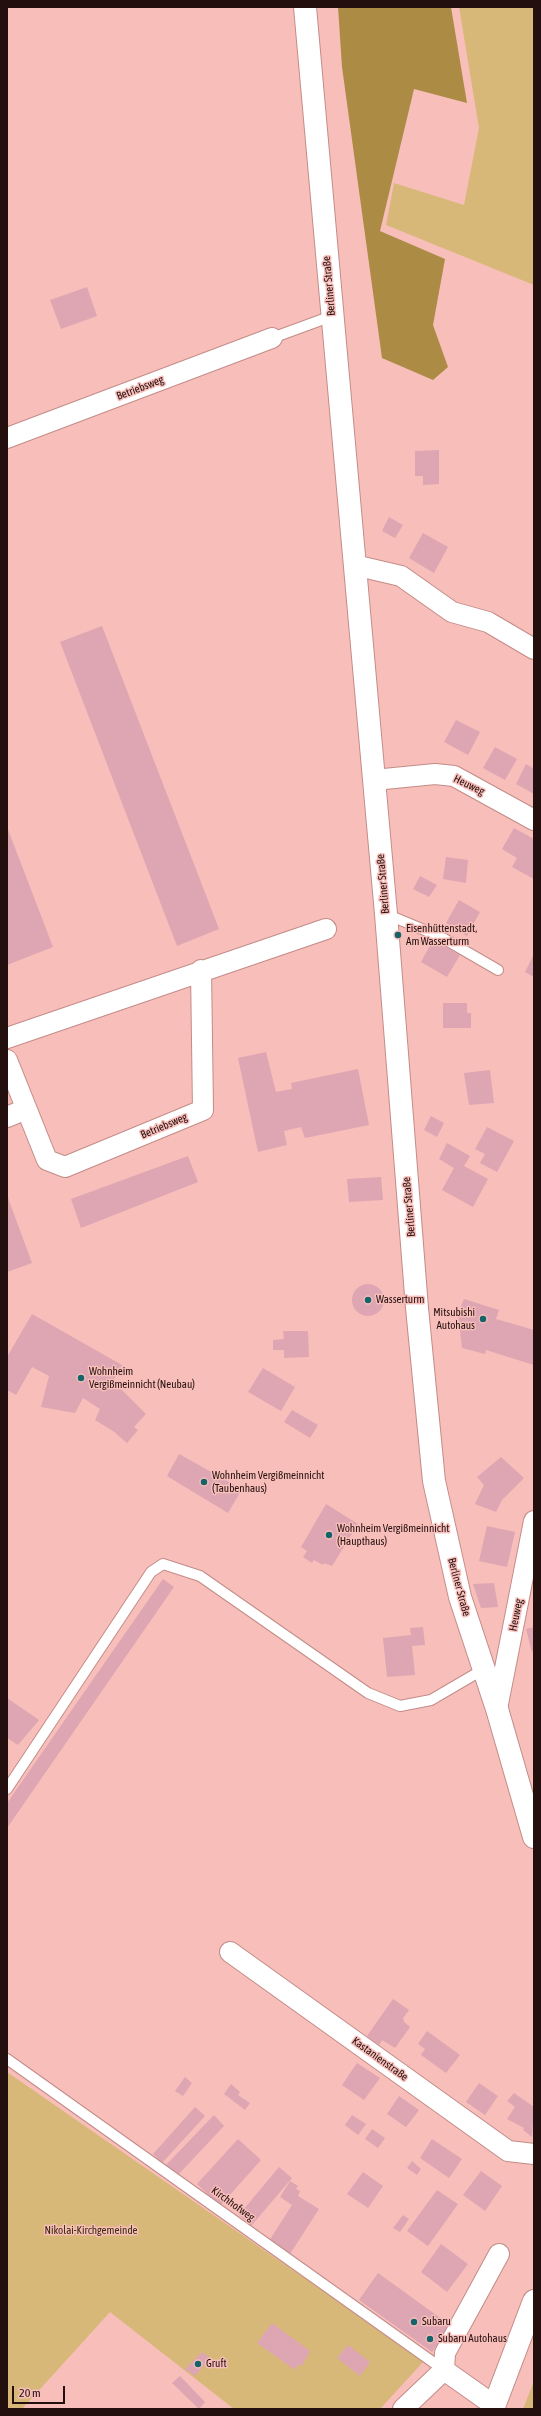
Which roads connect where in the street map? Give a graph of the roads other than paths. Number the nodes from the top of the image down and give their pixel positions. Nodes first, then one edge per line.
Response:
1 (305, 7) edge
2 (332, 316) junction
3 (272, 338) joint
4 (7, 438) edge
5 (354, 565) junction
6 (534, 649) edge
7 (374, 780) junction
8 (534, 820) edge
9 (386, 914) junction
10 (326, 929) dead end
11 (201, 970) junction
12 (498, 970) dead end
13 (7, 1038) edge
14 (7, 1060) edge
15 (26, 1109) junction
16 (7, 1117) edge
17 (534, 1522) edge
18 (484, 1669) junction
19 (497, 1709) junction
20 (7, 1789) edge
21 (534, 1837) edge
22 (230, 1952) dead end
23 (7, 2059) edge
24 (534, 2154) edge
25 (499, 2254) dead end
26 (534, 2302) edge
27 (444, 2370) junction
28 (494, 2408) edge
29 (403, 2409) edge

1 - 2 main road, Berliner Straße
2 - 3 lane
2 - 5 main road, Berliner Straße
3 - 4 street, Betriebsweg
5 - 6 street
5 - 7 main road, Berliner Straße
7 - 8 street, Heuweg
7 - 9 main road, Berliner Straße
9 - 12 lane
9 - 18 main road, Berliner Straße
10 - 11 street
11 - 13 street
11 - 15 street, Betriebsweg
14 - 15 street, Betriebsweg
15 - 16 street
17 - 19 street, Heuweg
18 - 19 main road, Berliner Straße
18 - 20 lane
19 - 21 main road, Berliner Straße
22 - 24 street, Kastanienstraße
23 - 27 lane, Kirchhofweg
25 - 27 street
26 - 28 main road
27 - 28 street
27 - 29 street

